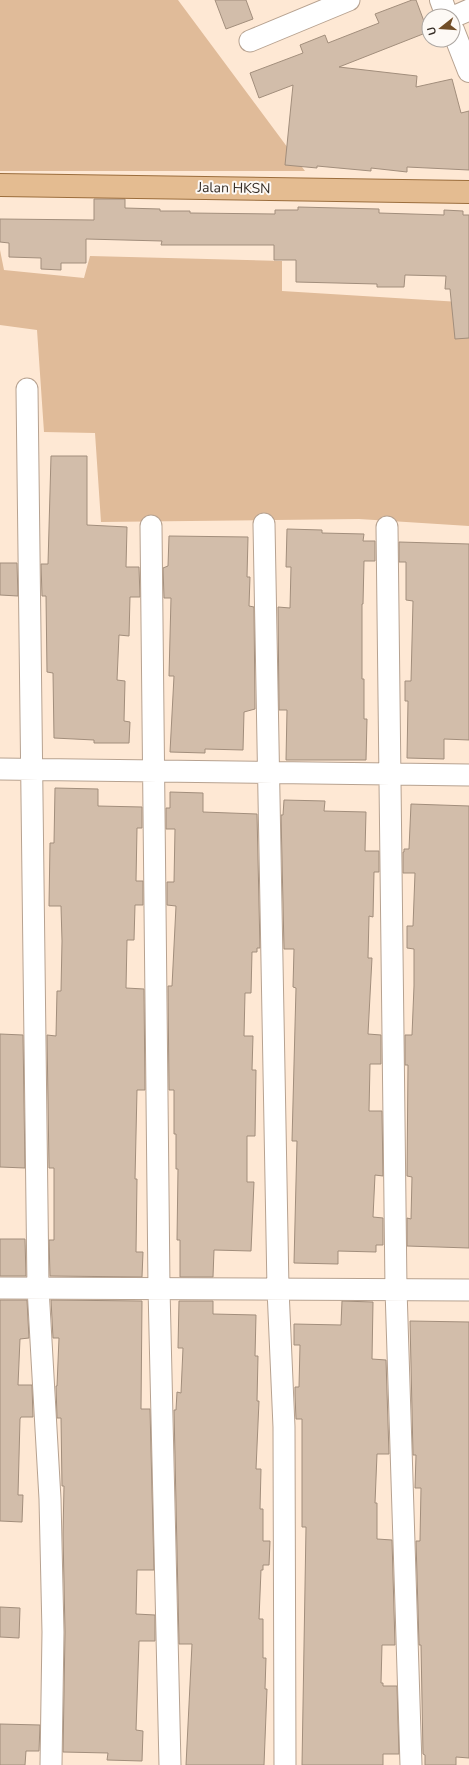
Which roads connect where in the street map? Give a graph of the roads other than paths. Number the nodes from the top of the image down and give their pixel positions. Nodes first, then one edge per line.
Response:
1 (349, 0) edge
2 (250, 41) dead end
3 (460, 48) edge
4 (469, 71) edge
5 (0, 185) edge
6 (469, 192) edge
7 (27, 389) dead end
8 (264, 524) dead end
9 (151, 526) dead end
10 (387, 527) dead end
11 (0, 769) edge
12 (31, 770) junction
13 (154, 771) junction
14 (268, 773) junction
15 (390, 775) junction
16 (469, 775) edge
17 (0, 1288) edge
18 (38, 1288) junction
19 (159, 1288) junction
20 (278, 1289) junction
21 (396, 1289) junction
22 (469, 1290) edge
23 (51, 1765) edge
24 (170, 1765) edge
25 (285, 1765) edge
26 (411, 1765) edge

1 - 2 street
3 - 4 street
5 - 6 main road, Jalan HKSN
7 - 12 street
8 - 14 street
9 - 13 street
10 - 15 street
11 - 12 street
12 - 13 street
12 - 18 street
13 - 14 street
13 - 19 street
14 - 15 street
14 - 20 street
15 - 16 street
15 - 21 street
17 - 18 street
18 - 19 street
18 - 23 street
19 - 20 street
19 - 24 street
20 - 21 street
20 - 25 street
21 - 22 street
21 - 26 street

